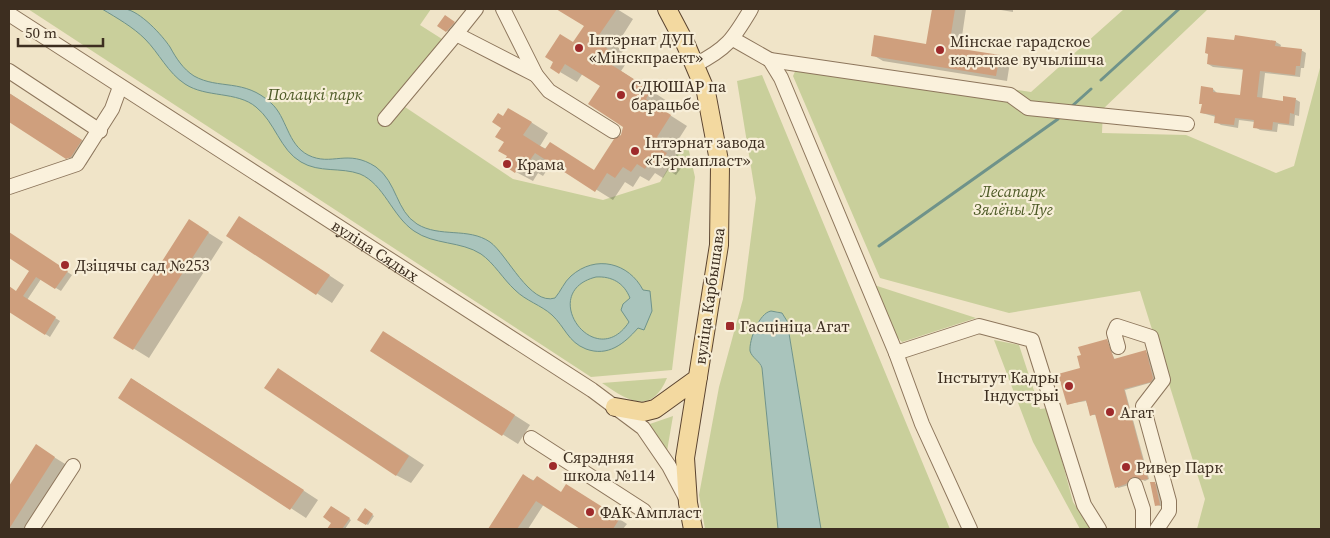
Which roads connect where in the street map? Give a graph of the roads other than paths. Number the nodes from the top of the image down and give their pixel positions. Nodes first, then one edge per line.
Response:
1 (476, 9) edge
2 (503, 9) edge
3 (667, 9) edge
4 (751, 9) edge
5 (9, 14) edge
6 (456, 34) junction
7 (733, 39) junction
8 (770, 60) junction
9 (695, 65) junction
10 (9, 71) edge
11 (536, 75) junction
12 (120, 87) junction
13 (385, 119) dead end
14 (1186, 124) dead end
15 (100, 131) junction
16 (613, 131) dead end
17 (12, 182) edge
18 (1118, 347) dead end
19 (896, 353) junction
20 (698, 378) junction
21 (615, 407) junction
22 (531, 438) dead end
23 (73, 466) dead end
24 (1135, 486) dead end
25 (688, 503) junction
26 (644, 510) dead end
27 (32, 529) edge
28 (694, 529) edge
29 (970, 529) edge
30 (1099, 529) edge
31 (1143, 529) edge
32 (1157, 529) edge

1 - 6 street
2 - 11 street
3 - 9 main road, вуліца Карбышава
4 - 7 street
5 - 12 street, вуліца Сядых
6 - 11 street
6 - 13 street
7 - 8 street
7 - 9 street
8 - 14 street
8 - 19 street
9 - 20 main road, вуліца Карбышава
10 - 15 street
11 - 16 street
12 - 15 street
12 - 21 street, вуліца Сядых
15 - 17 street
18 - 32 street
19 - 29 street
19 - 30 street
20 - 21 main road
20 - 25 main road, вуліца Карбышава
21 - 25 street, вуліца Сядых
22 - 26 street
23 - 27 street
24 - 31 street
25 - 28 main road, вуліца Сядых

